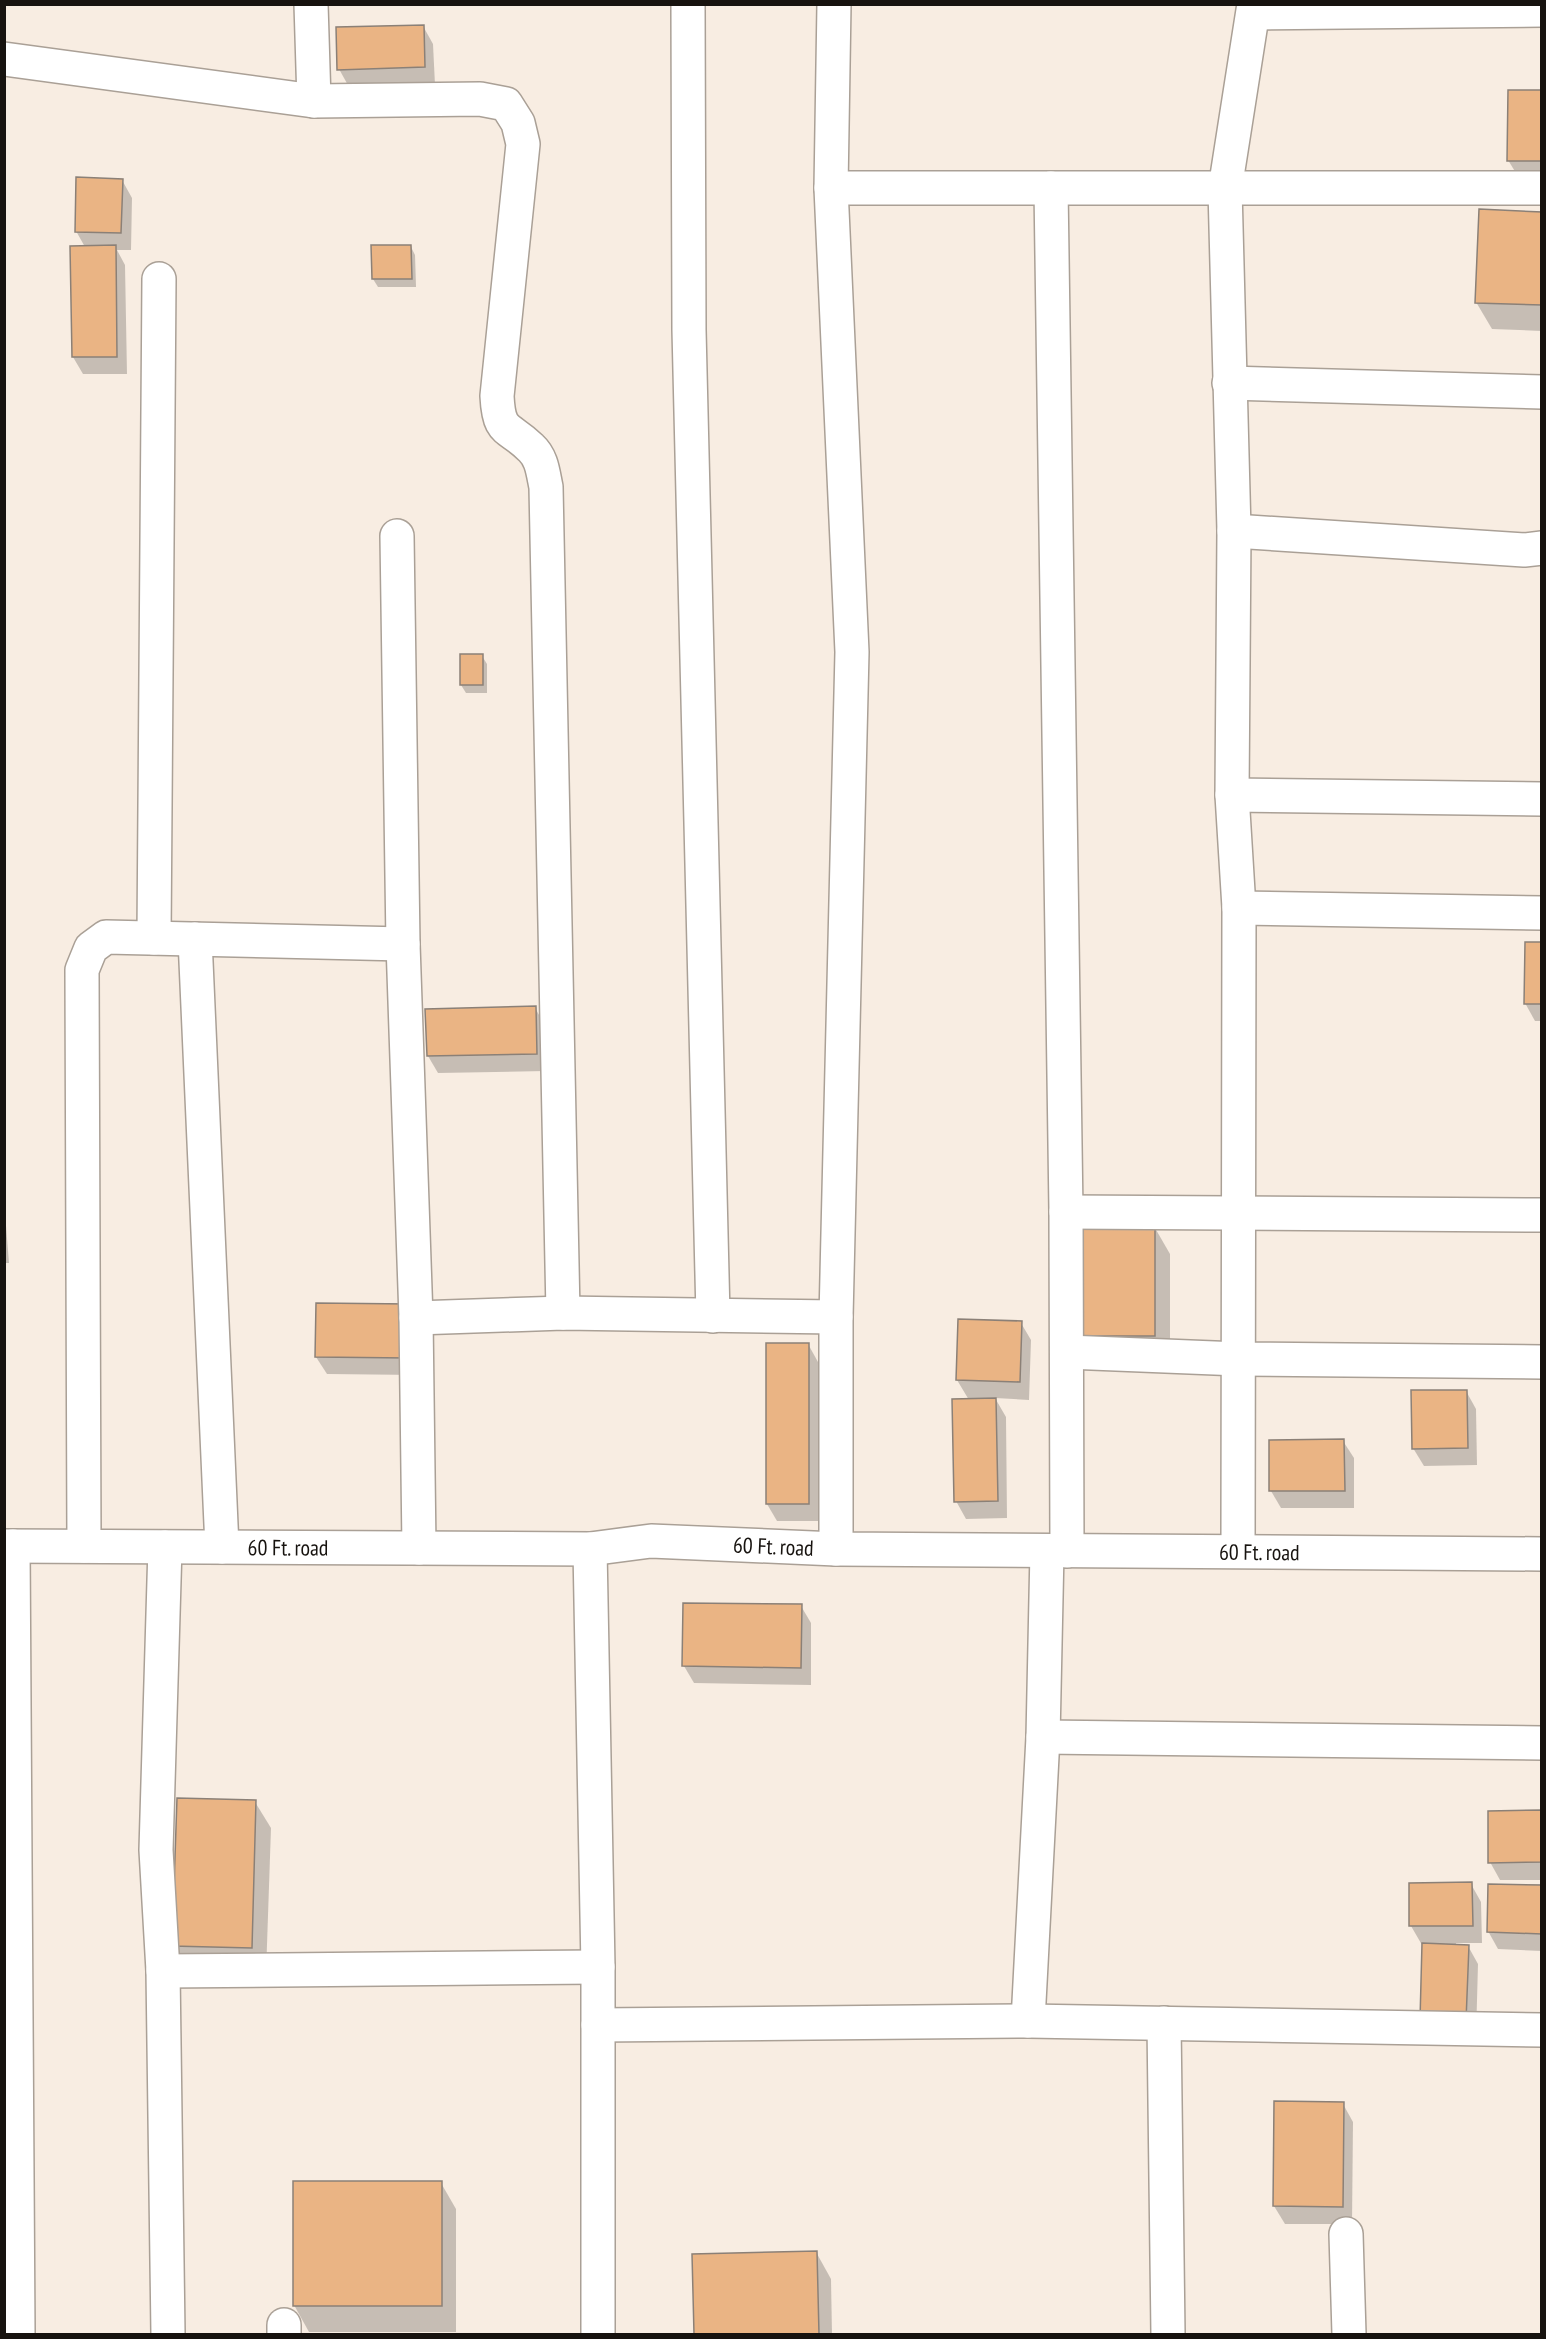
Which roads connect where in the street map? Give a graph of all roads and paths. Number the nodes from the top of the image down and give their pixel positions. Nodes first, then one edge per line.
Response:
1 (311, 4) edge
2 (688, 4) edge
3 (834, 4) edge
4 (1254, 9) edge
5 (1542, 10) edge
6 (4, 59) edge
7 (314, 101) junction
8 (831, 188) junction
9 (1051, 188) junction
10 (1542, 188) edge
11 (1225, 189) junction
12 (159, 279) dead end
13 (1229, 383) junction
14 (1542, 392) edge
15 (1234, 531) junction
16 (397, 536) dead end
17 (1542, 548) edge
18 (1232, 795) junction
19 (1542, 799) edge
20 (1239, 908) junction
21 (1542, 914) edge
22 (154, 938) junction
23 (195, 939) junction
24 (403, 944) junction
25 (1066, 1212) junction
26 (1237, 1215) junction
27 (1542, 1215) edge
28 (563, 1313) junction
29 (712, 1316) junction
30 (836, 1317) junction
31 (416, 1318) junction
32 (1067, 1352) junction
33 (1239, 1359) junction
34 (1542, 1362) edge
35 (9, 1546) edge
36 (84, 1546) junction
37 (165, 1547) junction
38 (222, 1547) junction
39 (419, 1548) junction
40 (590, 1549) junction
41 (836, 1549) junction
42 (1057, 1551) junction
43 (1238, 1551) junction
44 (1542, 1554) edge
45 (1043, 1737) junction
46 (1542, 1743) edge
47 (598, 1967) junction
48 (163, 1971) junction
49 (1028, 2021) junction
50 (1164, 2023) junction
51 (598, 2025) junction
52 (1542, 2030) edge
53 (1346, 2234) dead end
54 (14, 2320) edge
55 (168, 2334) edge
56 (598, 2334) edge
57 (1168, 2334) edge
58 (1349, 2334) edge

1 - 7 street
2 - 29 street
3 - 8 street
4 - 5 street
4 - 11 street
6 - 7 street
7 - 28 street
8 - 9 street
8 - 30 street
9 - 11 street
9 - 25 street
10 - 11 street
11 - 13 street
12 - 22 street
13 - 14 street
13 - 15 street
15 - 17 street
15 - 18 street
16 - 24 street
18 - 19 street
18 - 20 street
20 - 21 street
20 - 26 street
22 - 23 street
22 - 36 street
23 - 24 street
23 - 38 street
24 - 31 street
25 - 26 street
25 - 32 street
26 - 27 street
26 - 33 street
28 - 29 street
28 - 31 street
29 - 30 street
30 - 41 street
31 - 39 street
32 - 33 street
32 - 42 street
33 - 34 street
33 - 43 street
35 - 36 street, 60 Ft. road
35 - 54 street
36 - 37 street, 60 Ft. road
37 - 38 street, 60 Ft. road
37 - 48 street
38 - 39 street, 60 Ft. road
39 - 40 street, 60 Ft. road
40 - 41 street, 60 Ft. road
40 - 47 street
41 - 42 street, 60 Ft. road
42 - 43 street, 60 Ft. road
42 - 45 street
43 - 44 street, 60 Ft. road
45 - 46 street
45 - 49 street
47 - 48 street
47 - 51 street
48 - 55 street
49 - 50 street
49 - 51 street
50 - 52 street
50 - 57 street
51 - 56 street
53 - 58 street

